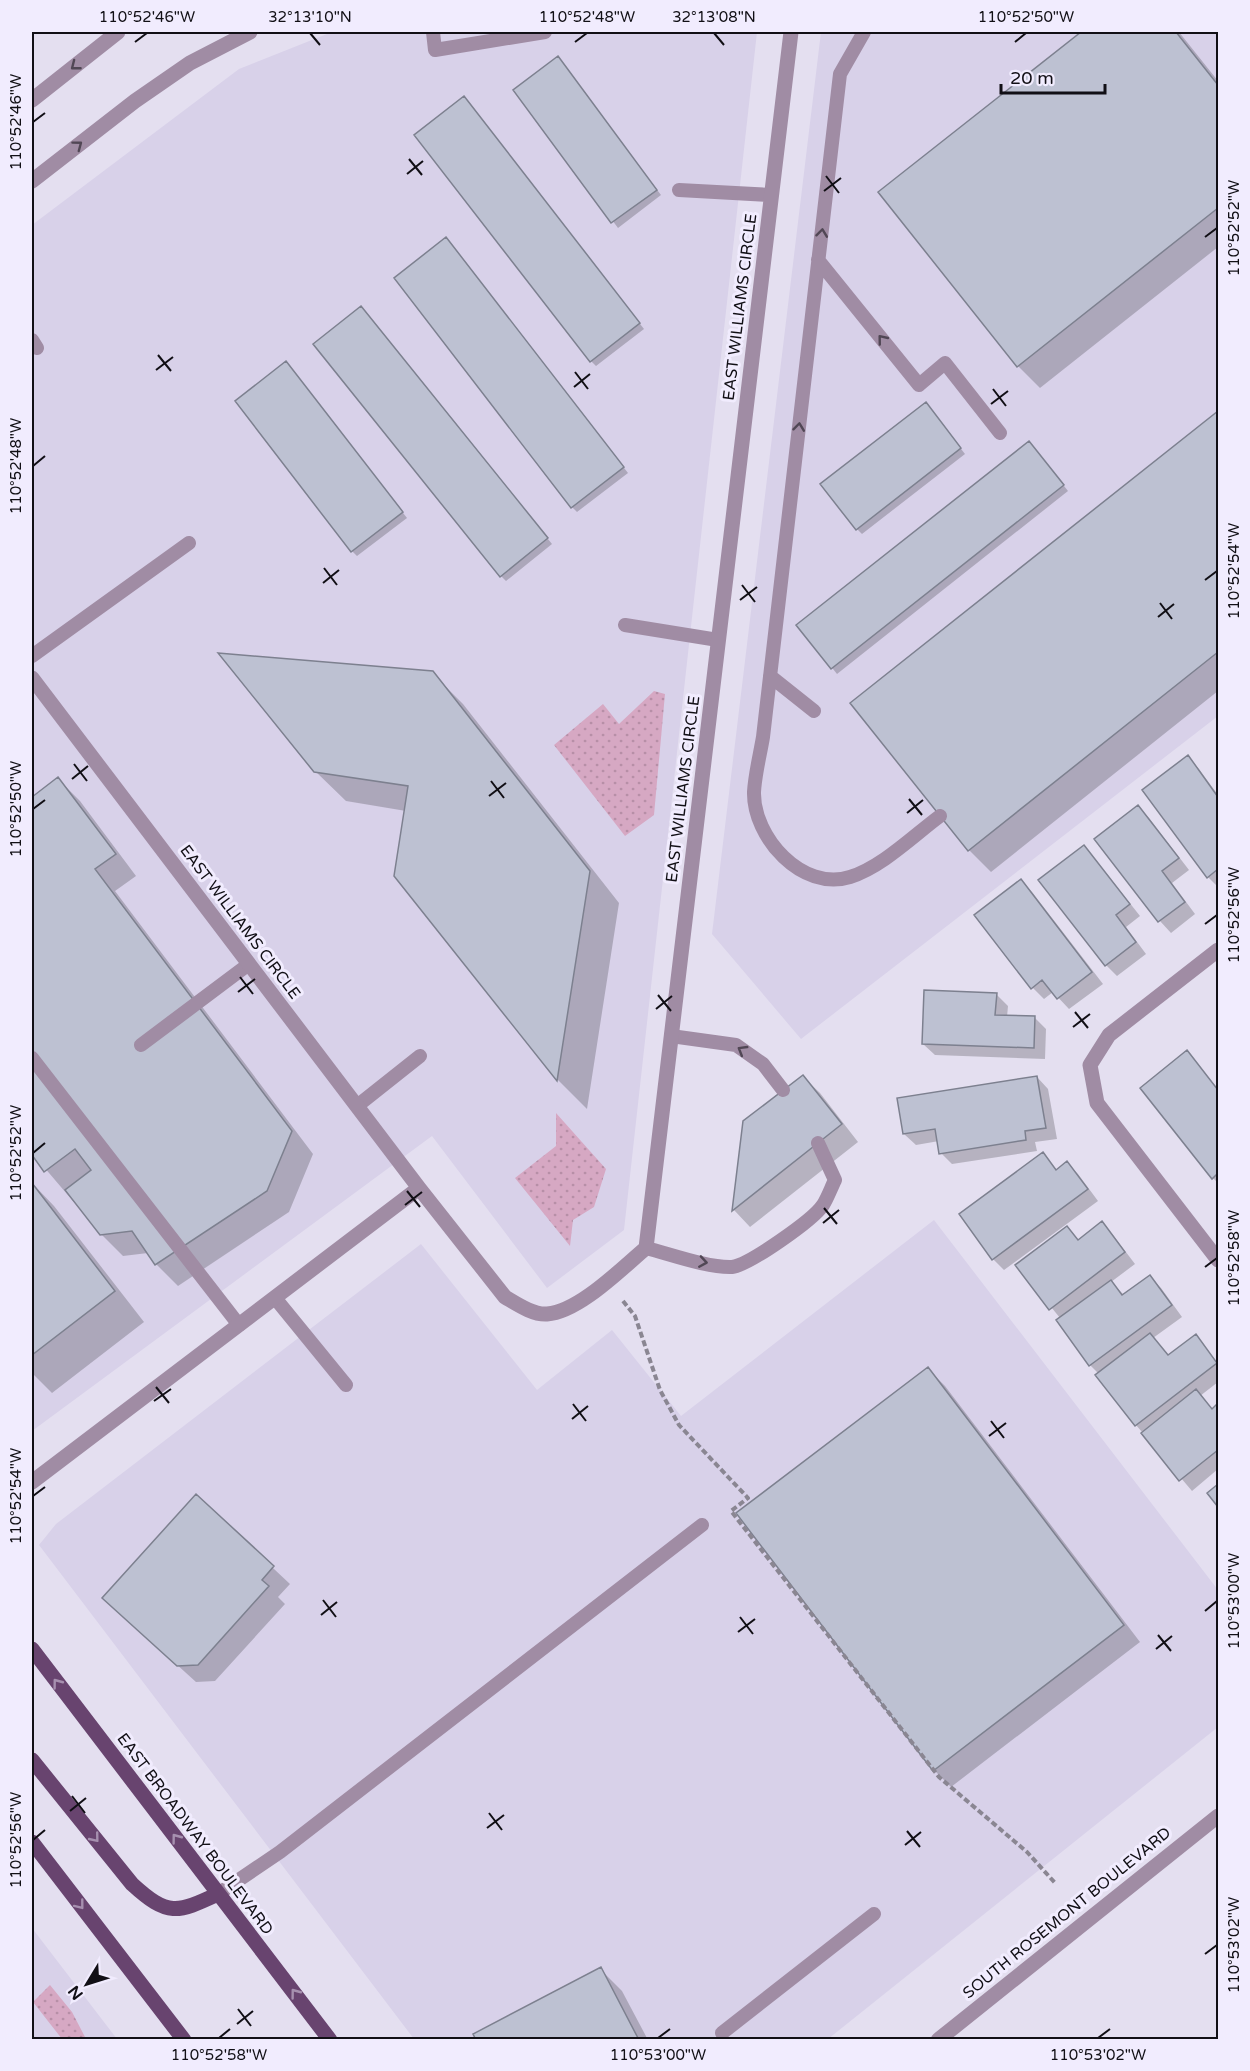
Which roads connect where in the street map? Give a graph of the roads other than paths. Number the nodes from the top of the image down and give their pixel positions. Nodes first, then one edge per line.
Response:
1 (118, 32) edge
2 (250, 32) edge
3 (433, 32) edge
4 (545, 32) edge
5 (791, 32) edge
6 (864, 32) edge
7 (32, 100) edge
8 (32, 181) edge
9 (679, 190) dead end
10 (771, 195) junction
11 (818, 260) junction
12 (1000, 433) dead end
13 (189, 543) dead end
14 (625, 625) dead end
15 (718, 640) junction
16 (32, 656) edge
17 (770, 676) junction
18 (32, 678) edge
19 (814, 711) dead end
20 (940, 816) dead end
21 (1218, 950) edge
22 (249, 964) junction
23 (671, 1036) junction
24 (141, 1045) dead end
25 (420, 1056) dead end
26 (32, 1058) edge
27 (783, 1090) dead end
28 (357, 1106) junction
29 (818, 1143) dead end
30 (419, 1188) junction
31 (646, 1248) junction
32 (1218, 1260) edge
33 (276, 1298) junction
34 (239, 1325) junction
35 (346, 1385) dead end
36 (32, 1482) edge
37 (702, 1525) dead end
38 (32, 1650) edge
39 (32, 1760) edge
40 (1218, 1816) edge
41 (32, 1842) edge
42 (218, 1894) junction
43 (874, 1914) dead end
44 (722, 2033) dead end
45 (183, 2040) edge
46 (330, 2040) edge
47 (938, 2040) edge

1 -> 7 street
8 -> 2 street
3 - 4 lane
5 - 10 street, EAST WILLIAMS CIRCLE
11 -> 6 lane
9 - 10 lane
10 - 15 street, EAST WILLIAMS CIRCLE
12 -> 11 lane
17 -> 11 lane
13 - 16 lane
14 - 15 lane
15 - 23 street, EAST WILLIAMS CIRCLE
17 - 19 lane
17 - 20 lane
18 - 22 street, EAST WILLIAMS CIRCLE
21 - 32 street
22 - 24 lane
22 - 28 street, EAST WILLIAMS CIRCLE
27 -> 23 lane
23 - 31 street, EAST WILLIAMS CIRCLE
25 - 28 lane
26 - 34 lane
28 - 30 street, EAST WILLIAMS CIRCLE
31 -> 29 lane
30 - 31 street, EAST WILLIAMS CIRCLE
30 - 33 street
33 - 34 street
33 - 35 lane
34 - 36 street
37 - 42 lane
42 -> 38 main road, EAST BROADWAY BOULEVARD
39 -> 42 main road
40 - 47 street, SOUTH ROSEMONT BOULEVARD
41 -> 45 main road
46 -> 42 main road, EAST BROADWAY BOULEVARD
43 - 44 lane

